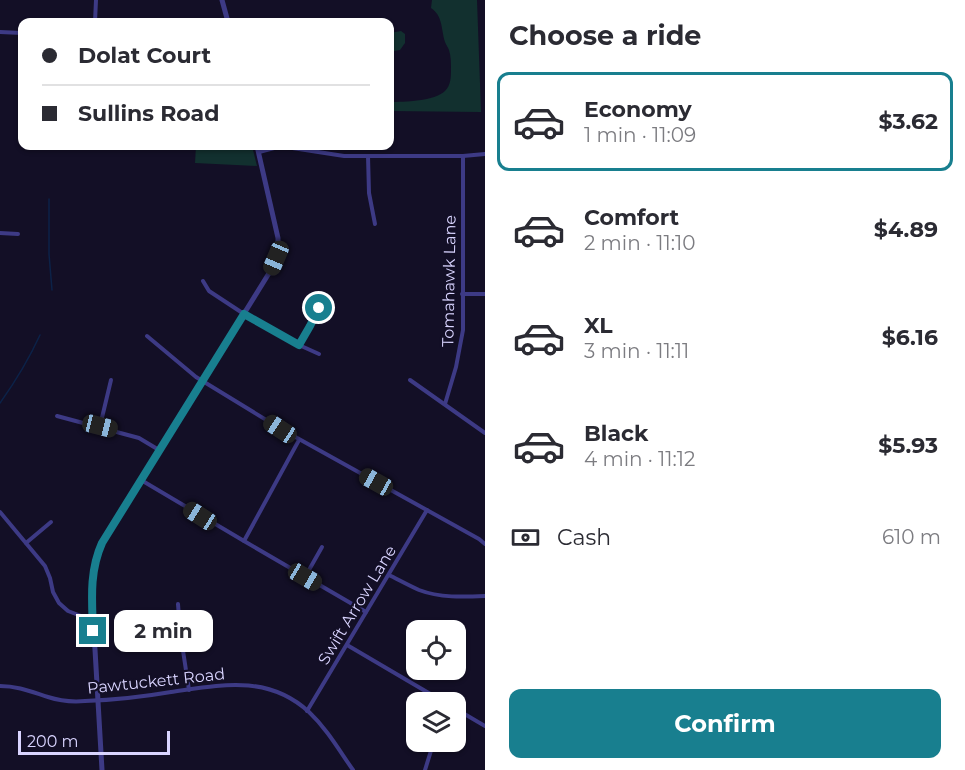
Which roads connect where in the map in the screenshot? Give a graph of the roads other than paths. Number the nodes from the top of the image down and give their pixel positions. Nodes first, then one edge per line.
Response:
1 (96, 0) edge
2 (222, 0) edge
3 (95, 18) edge
4 (227, 18) edge
5 (0, 32) edge
6 (18, 33) edge
7 (258, 150) edge
8 (304, 150) edge
9 (485, 154) edge
10 (368, 156) junction
11 (463, 156) junction
12 (375, 224) dead end
13 (0, 233) edge
14 (18, 234) dead end
15 (204, 281) dead end
16 (462, 294) junction
17 (485, 294) edge
18 (319, 308) dead end
19 (244, 314) junction
20 (147, 336) dead end
21 (299, 345) junction
22 (319, 354) dead end
23 (111, 380) dead end
24 (410, 380) dead end
25 (203, 381) junction
26 (445, 404) junction
27 (57, 416) dead end
28 (100, 426) junction
29 (485, 433) edge
30 (299, 440) junction
31 (159, 450) junction
32 (141, 480) junction
33 (427, 510) junction
34 (0, 512) edge
35 (51, 522) dead end
36 (244, 541) junction
37 (26, 543) junction
38 (485, 544) edge
39 (322, 547) dead end
40 (389, 575) junction
41 (305, 577) junction
42 (485, 596) edge
43 (178, 604) dead end
44 (366, 612) junction
45 (92, 616) junction
46 (347, 645) junction
47 (0, 686) edge
48 (189, 690) junction
49 (427, 692) edge
50 (98, 700) junction
51 (307, 711) junction
52 (466, 715) edge
53 (485, 726) edge
54 (431, 752) edge
55 (102, 770) edge
56 (353, 770) edge
57 (425, 770) edge

1 - 3 street
2 - 4 street
5 - 6 street
7 - 19 street
8 - 10 street
9 - 11 street
10 - 11 street
10 - 12 street
11 - 16 street, Tomahawk Lane
13 - 14 street
15 - 19 street
16 - 17 street
16 - 26 street, Tomahawk Lane
18 - 21 street
19 - 21 street
19 - 25 street
20 - 25 street
21 - 22 street
23 - 28 street
24 - 26 street
25 - 30 street
25 - 31 street
26 - 29 street
27 - 28 street
28 - 31 street
30 - 33 street
30 - 36 street
31 - 32 street
32 - 36 street
32 - 45 street
33 - 38 street
33 - 40 street, Swift Arrow Lane
34 - 37 street
35 - 37 street
36 - 41 street
37 - 45 street
39 - 41 street
40 - 42 street
40 - 44 street, Swift Arrow Lane
41 - 44 street
43 - 48 street
44 - 46 street, Swift Arrow Lane
45 - 50 street
46 - 49 street
46 - 51 street, Swift Arrow Lane
47 - 50 street, Pawtuckett Road
48 - 50 street, Pawtuckett Road
48 - 51 street, Pawtuckett Road
50 - 55 street
51 - 56 street, Pawtuckett Road
52 - 53 street
54 - 57 street

